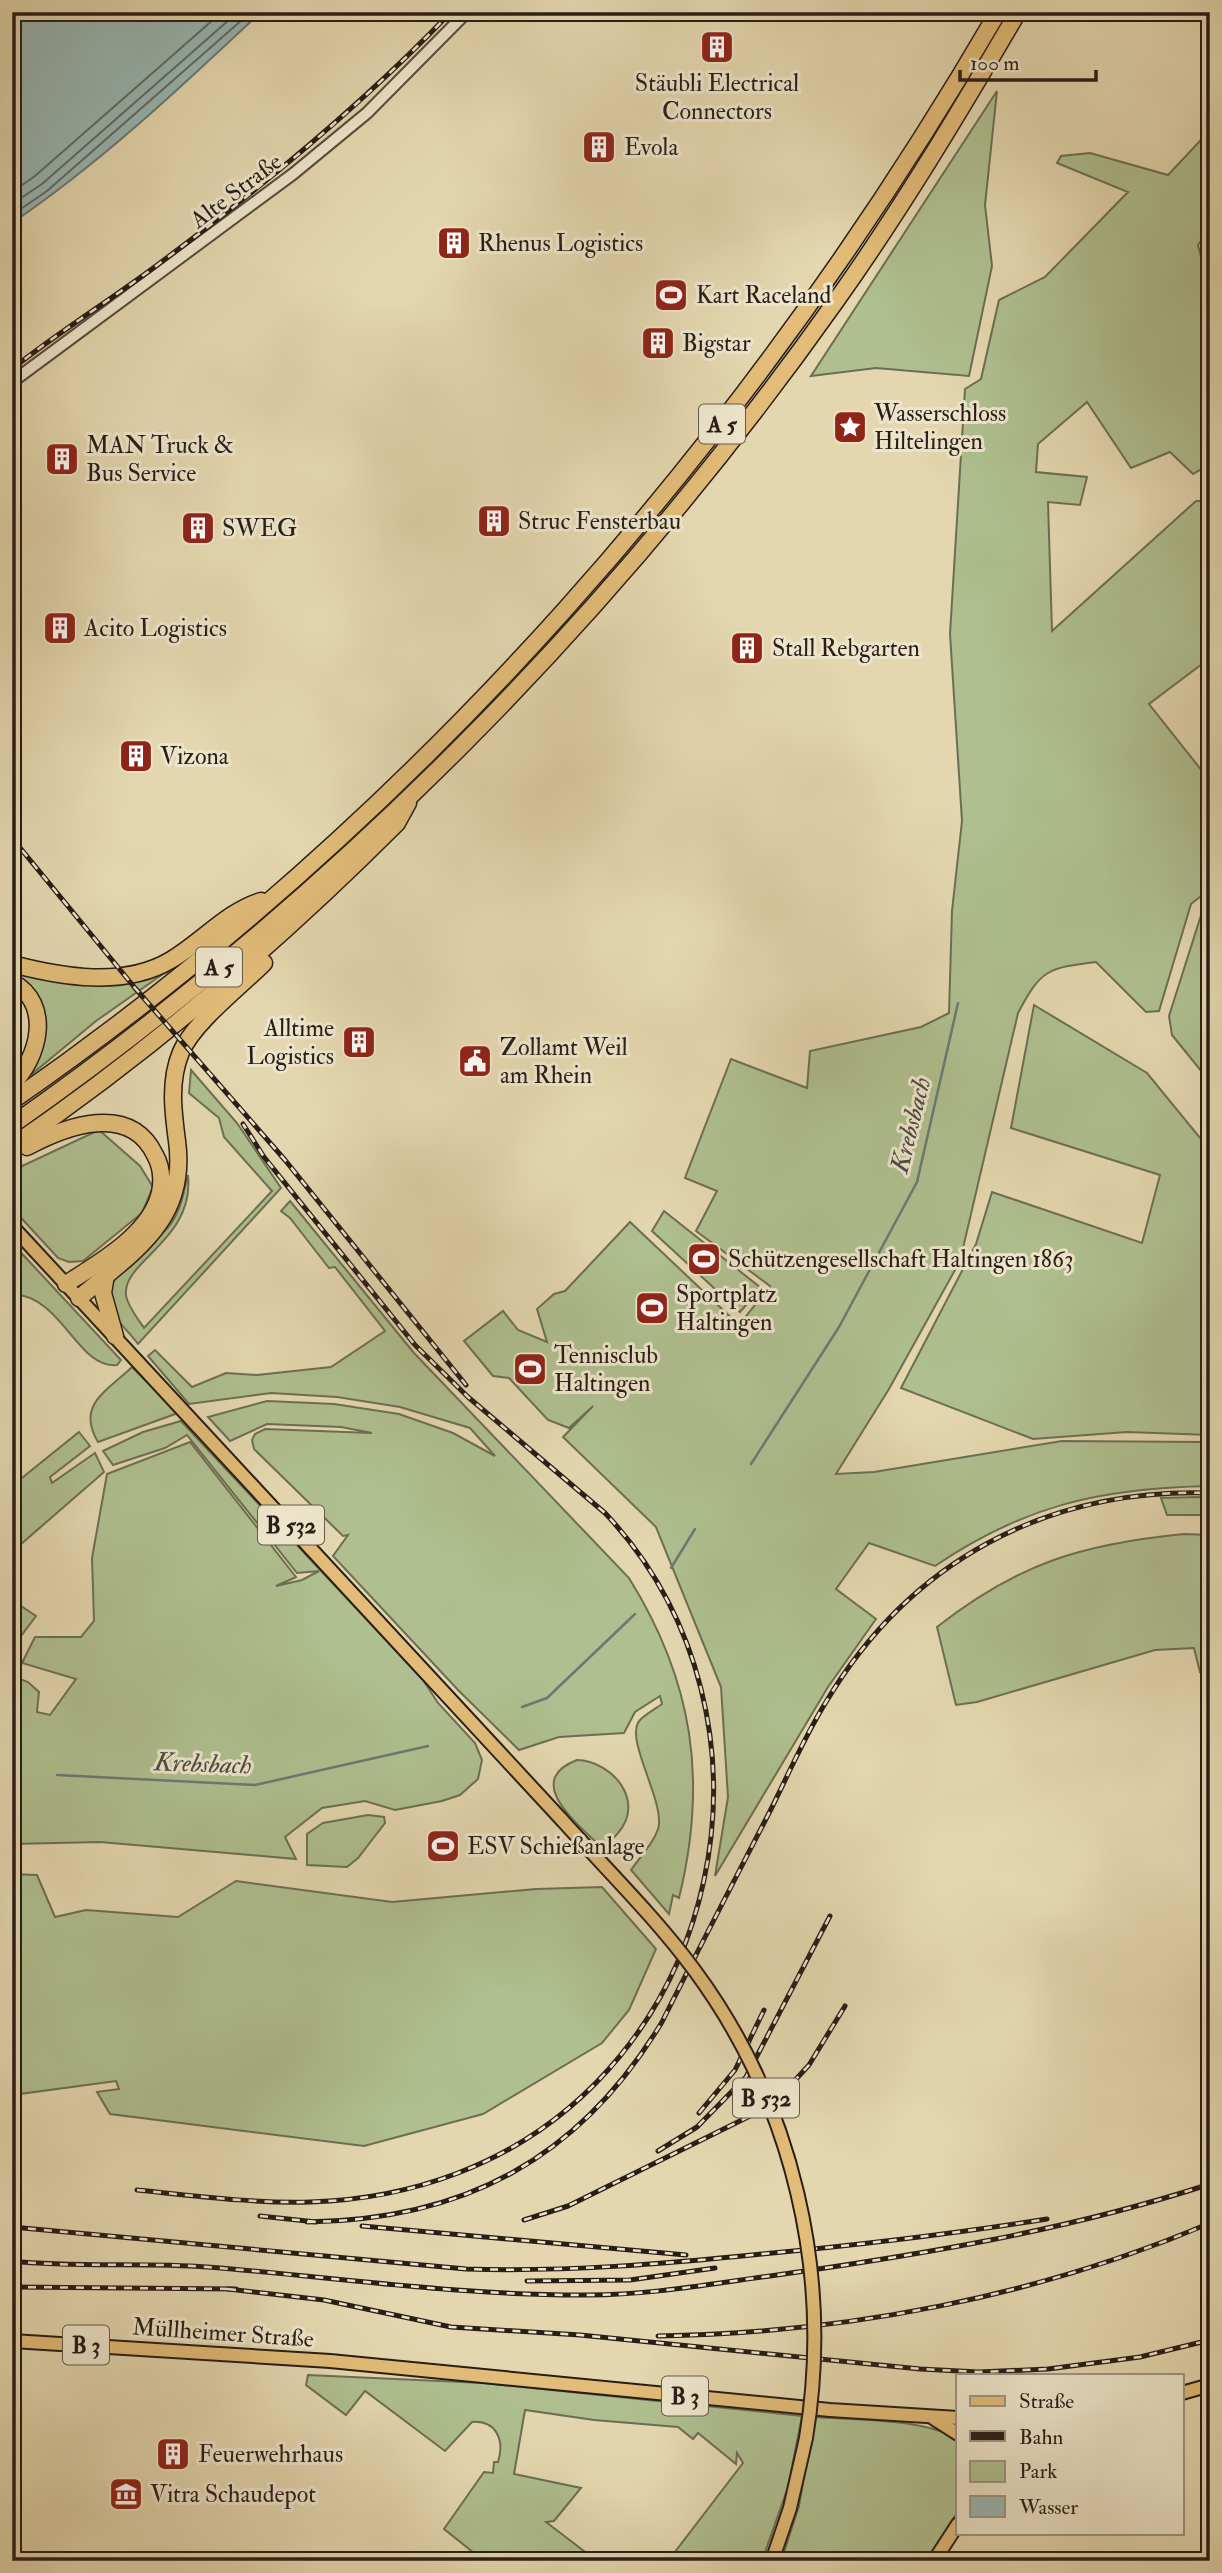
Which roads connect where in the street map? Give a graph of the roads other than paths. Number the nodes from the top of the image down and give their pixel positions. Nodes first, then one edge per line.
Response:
1 (467, 12) edge
2 (998, 12) edge
3 (1018, 12) edge
4 (12, 382) edge
5 (413, 793) junction
6 (270, 898) junction
7 (297, 922) junction
8 (12, 964) edge
9 (12, 982) edge
10 (12, 1084) edge
11 (12, 1101) edge
12 (12, 1125) edge
13 (12, 1146) edge
14 (12, 1154) edge
15 (12, 1226) edge
16 (106, 1275) junction
17 (66, 1284) junction
18 (79, 1298) junction
19 (118, 1339) junction
20 (12, 2341) edge
21 (1210, 2385) edge
22 (1184, 2392) edge
23 (933, 2418) junction
24 (956, 2418) edge
25 (956, 2433) edge
26 (956, 2527) edge
27 (772, 2561) edge
28 (934, 2561) edge

1 - 4 street, Alte Straße
2 - 6 highway, A 5
3 - 5 highway, A 5
5 - 7 highway
5 - 12 highway, A 5
6 - 8 highway
6 - 11 highway, A 5
7 - 13 highway
7 - 16 highway
9 - 10 highway
14 - 17 highway
15 - 17 main road, B 532
16 - 18 highway
16 - 19 highway
17 - 18 main road, B 532
18 - 19 main road, B 532
19 - 27 main road, B 532, bridge
20 - 23 main road, Müllheimer Straße / B 3
21 - 22 main road
23 - 24 main road, B 3
23 - 25 main road
26 - 28 main road

